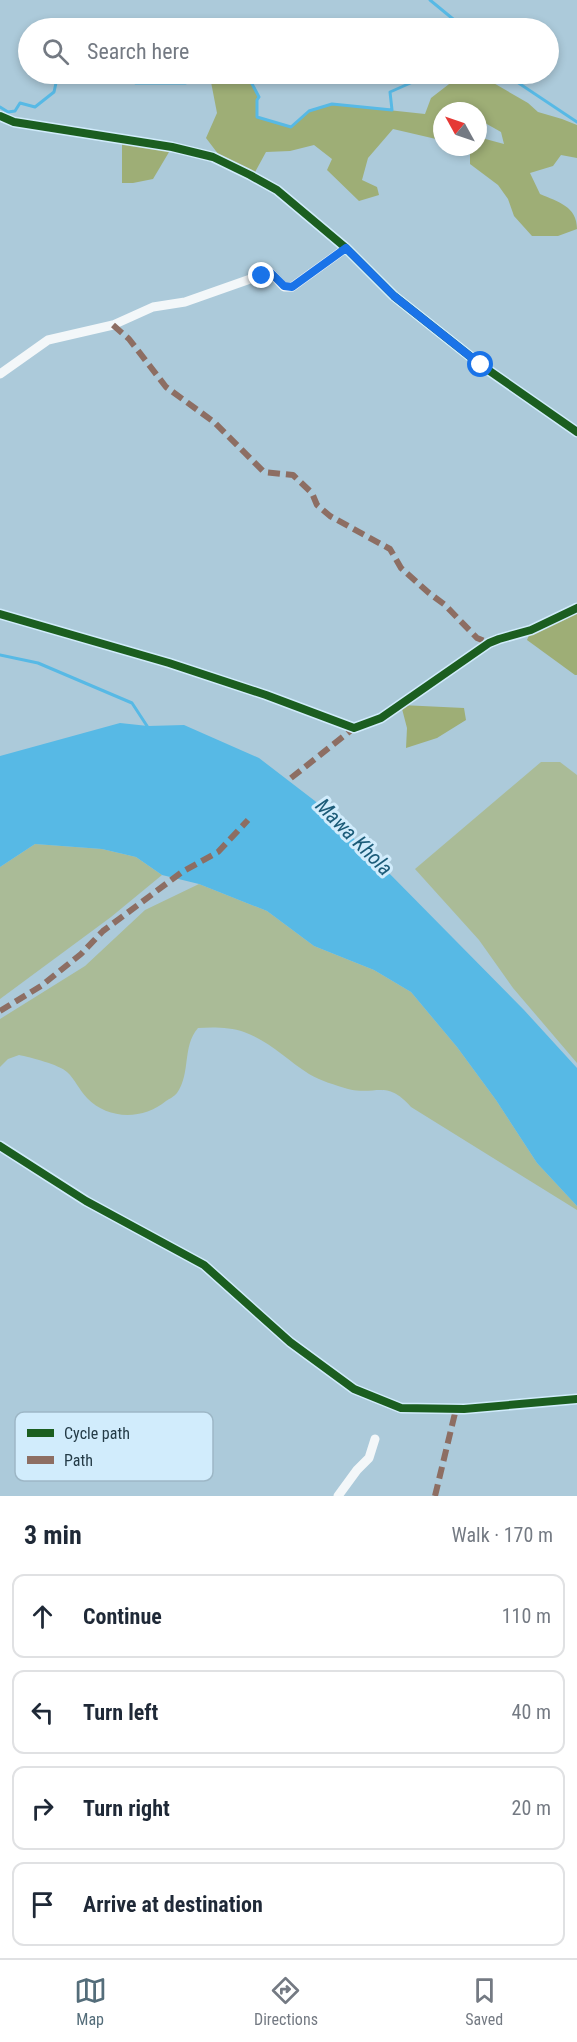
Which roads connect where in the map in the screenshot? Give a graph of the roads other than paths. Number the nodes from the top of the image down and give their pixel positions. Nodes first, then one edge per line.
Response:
1 (0, 116) edge
2 (346, 248) junction
3 (0, 374) edge
4 (577, 432) edge
5 (577, 608) edge
6 (0, 614) edge
7 (0, 1146) edge
8 (577, 1399) edge
9 (375, 1439) dead end
10 (338, 1496) edge

1 - 2 street
2 - 3 street
2 - 4 street
5 - 6 street
7 - 8 street
9 - 10 street

